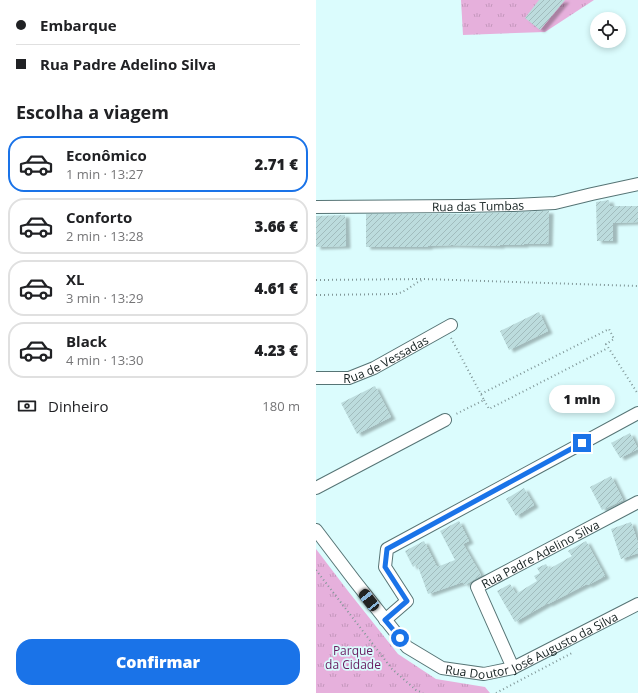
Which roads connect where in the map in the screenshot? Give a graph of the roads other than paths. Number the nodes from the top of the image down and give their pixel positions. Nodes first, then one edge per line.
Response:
1 (638, 184) edge
2 (316, 206) edge
3 (448, 326) road end
4 (316, 378) edge
5 (638, 413) edge
6 (445, 420) road end
7 (316, 488) edge
8 (638, 502) edge
9 (316, 530) edge
10 (638, 604) edge
11 (385, 620) junction
12 (513, 668) junction

1 - 2 street, Rua das Tumbas
3 - 4 street, Rua de Vessadas
5 - 11 street
6 - 7 street
8 - 12 street, Rua Padre Adelino Silva
9 - 11 street, Rua Doutor José Augusto da Silva
10 - 12 street, Rua Doutor José Augusto da Silva
11 - 12 street, Rua Doutor José Augusto da Silva

